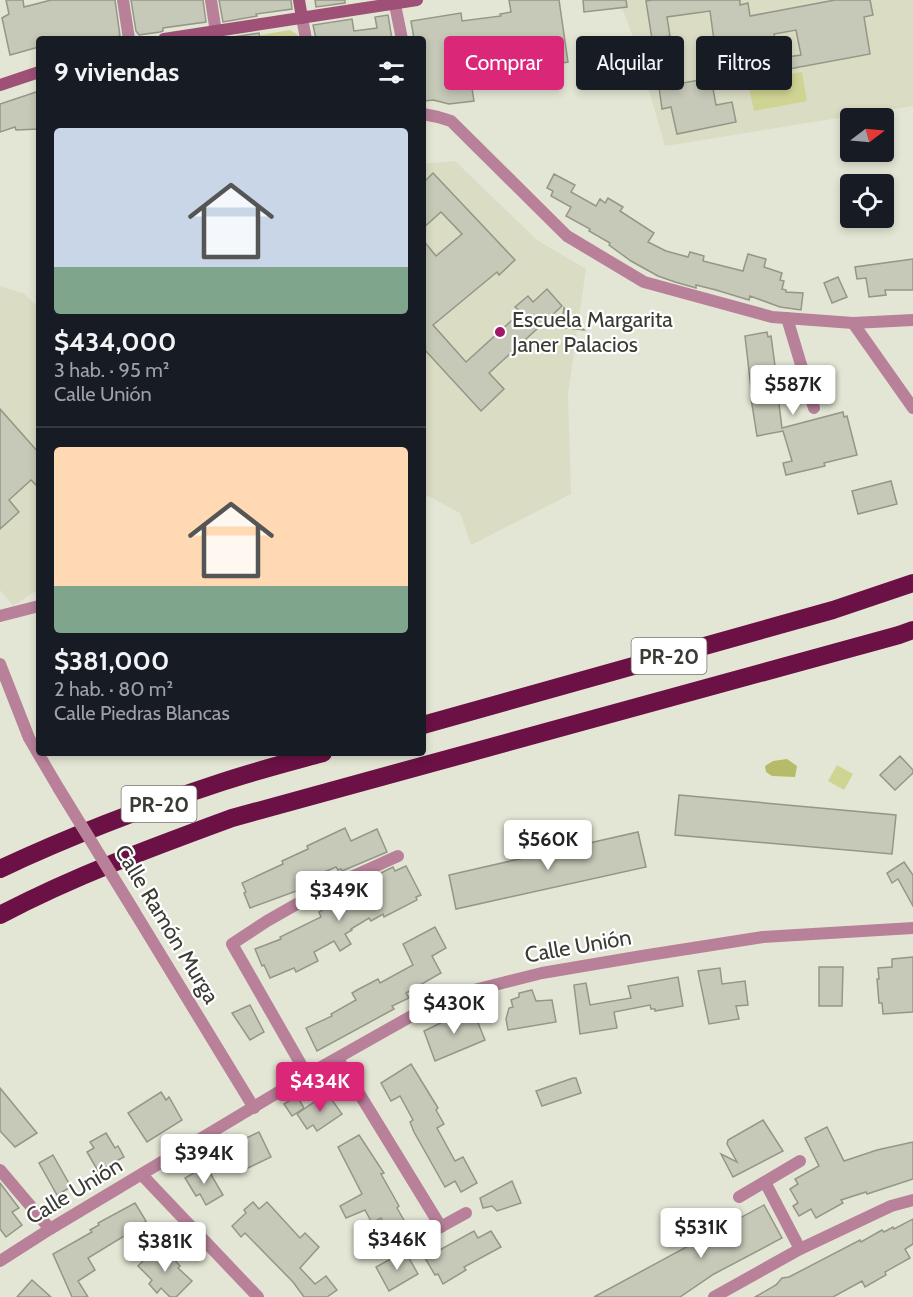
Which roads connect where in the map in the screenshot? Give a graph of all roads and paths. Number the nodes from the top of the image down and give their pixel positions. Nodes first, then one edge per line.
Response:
1 (123, 0) edge
2 (211, 0) edge
3 (299, 0) edge
4 (417, 0) edge
5 (394, 2) edge
6 (302, 18) junction
7 (216, 35) edge
8 (129, 36) edge
9 (305, 36) edge
10 (401, 36) edge
11 (36, 73) edge
12 (0, 85) edge
13 (426, 115) edge
14 (787, 318) junction
15 (913, 320) edge
16 (853, 323) junction
17 (814, 408) dead end
18 (913, 408) edge
19 (913, 583) edge
20 (36, 607) edge
21 (0, 616) edge
22 (913, 630) edge
23 (0, 664) edge
24 (426, 724) edge
25 (36, 750) edge
26 (40, 756) edge
27 (312, 756) edge
28 (398, 856) dead end
29 (0, 869) edge
30 (31, 899) junction
31 (0, 915) edge
32 (0, 921) edge
33 (913, 928) edge
34 (338, 1059) junction
35 (308, 1075) junction
36 (254, 1108) junction
37 (800, 1161) dead end
38 (0, 1170) edge
39 (142, 1175) junction
40 (765, 1182) junction
41 (739, 1197) dead end
42 (913, 1200) edge
43 (466, 1213) dead end
44 (441, 1227) junction
45 (50, 1228) junction
46 (413, 1242) dead end
47 (800, 1249) junction
48 (0, 1261) edge
49 (258, 1297) edge
50 (714, 1297) edge

1 - 8 street
2 - 7 street
3 - 6 street
4 - 5 street
5 - 6 street
5 - 10 street
6 - 7 street
6 - 9 street
11 - 12 street
13 - 14 street
14 - 16 street
14 - 17 street
15 - 16 street
16 - 18 street
19 - 24 highway, PR-20
20 - 21 street
22 - 30 highway, PR-20
23 - 25 street, Calle Ramón Murga, bridge
26 - 36 street, Calle Ramón Murga, bridge
27 - 29 highway, PR-20
28 - 35 street
30 - 31 highway, PR-20
30 - 32 highway
33 - 34 street, Calle Unión
34 - 35 street, Calle Unión
34 - 44 street
35 - 36 street, Calle Unión
36 - 39 street, Calle Unión
37 - 40 street
38 - 45 street
39 - 45 street, Calle Unión
39 - 49 street
40 - 41 street
40 - 47 street
42 - 47 street
43 - 44 street
44 - 46 street
45 - 48 street, Calle Unión
47 - 50 street

